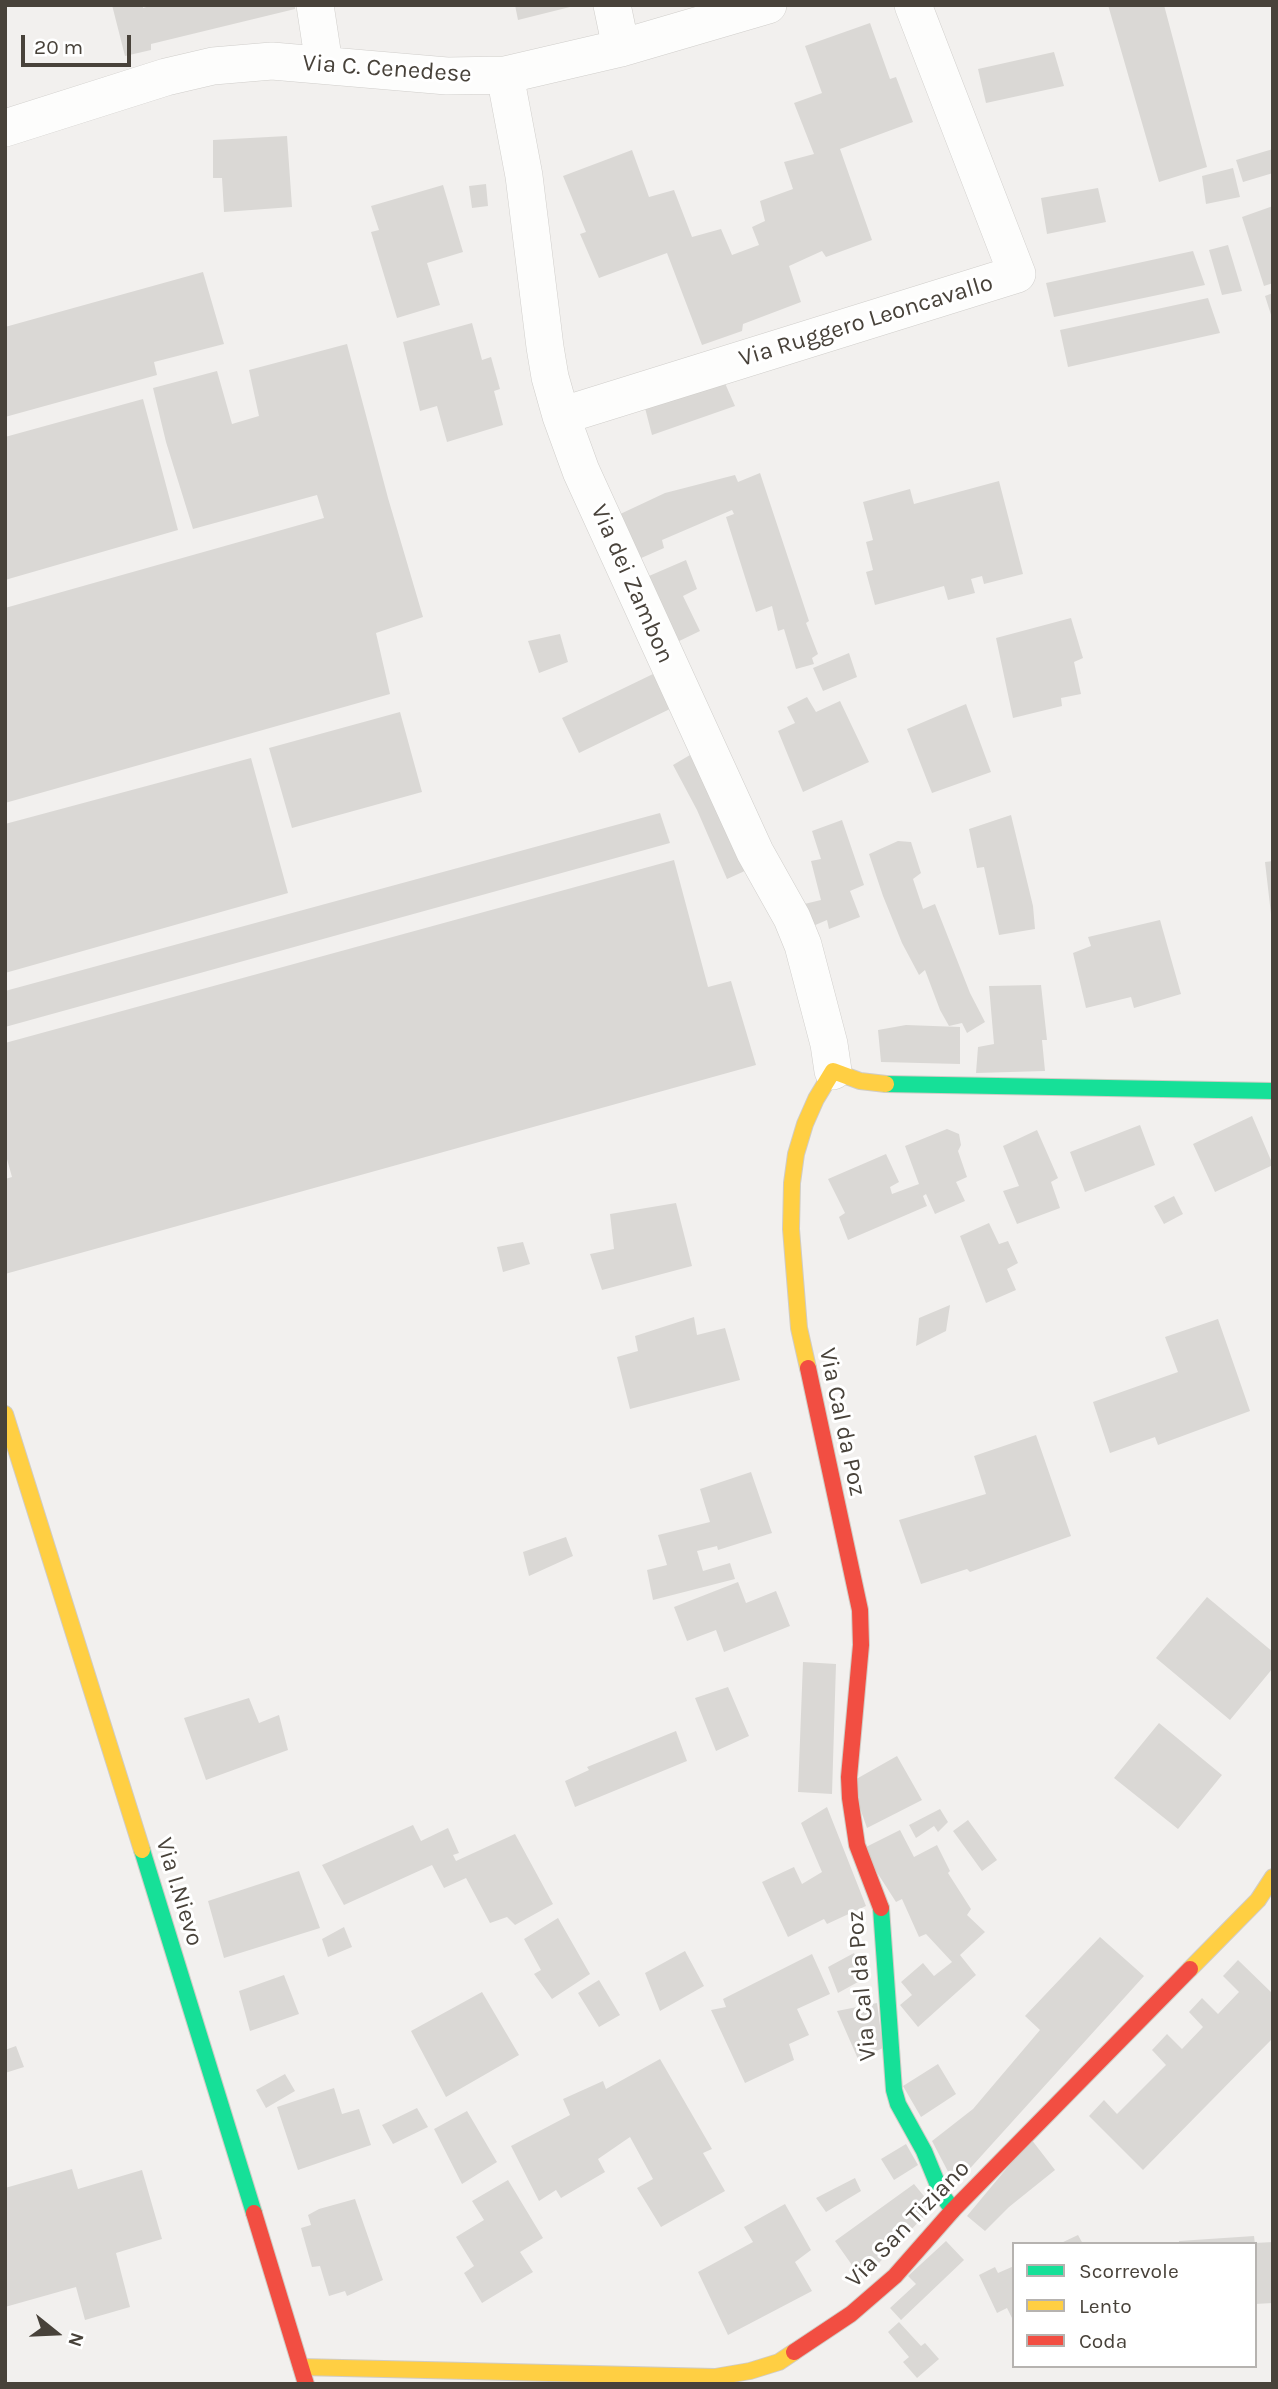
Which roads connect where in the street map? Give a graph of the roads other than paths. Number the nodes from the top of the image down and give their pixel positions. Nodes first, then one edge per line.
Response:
1 (315, 5) edge
2 (612, 5) edge
3 (768, 5) edge
4 (913, 5) edge
5 (621, 48) junction
6 (324, 64) junction
7 (505, 75) junction
8 (5, 128) edge
9 (561, 416) junction
10 (833, 1071) junction
11 (1273, 1091) edge
12 (5, 1414) edge
13 (1268, 1898) edge
14 (953, 2210) junction
15 (302, 2367) junction
16 (306, 2384) edge

1 - 6 street
2 - 5 street
3 - 5 street, Via C. Cenedese
4 - 9 street, Via Ruggero Leoncavallo
5 - 7 street, Via C. Cenedese
6 - 7 street, Via C. Cenedese
6 - 8 street, Via C. Cenedese
7 - 9 street, Via dei Zambon
9 - 10 street, Via dei Zambon
10 - 11 street
10 - 14 street, Via Cal da Poz
12 - 15 street, Via I.Nievo
13 - 14 street, Via San Tiziano
14 - 15 street, Via San Tiziano
15 - 16 street, Via I.Nievo

